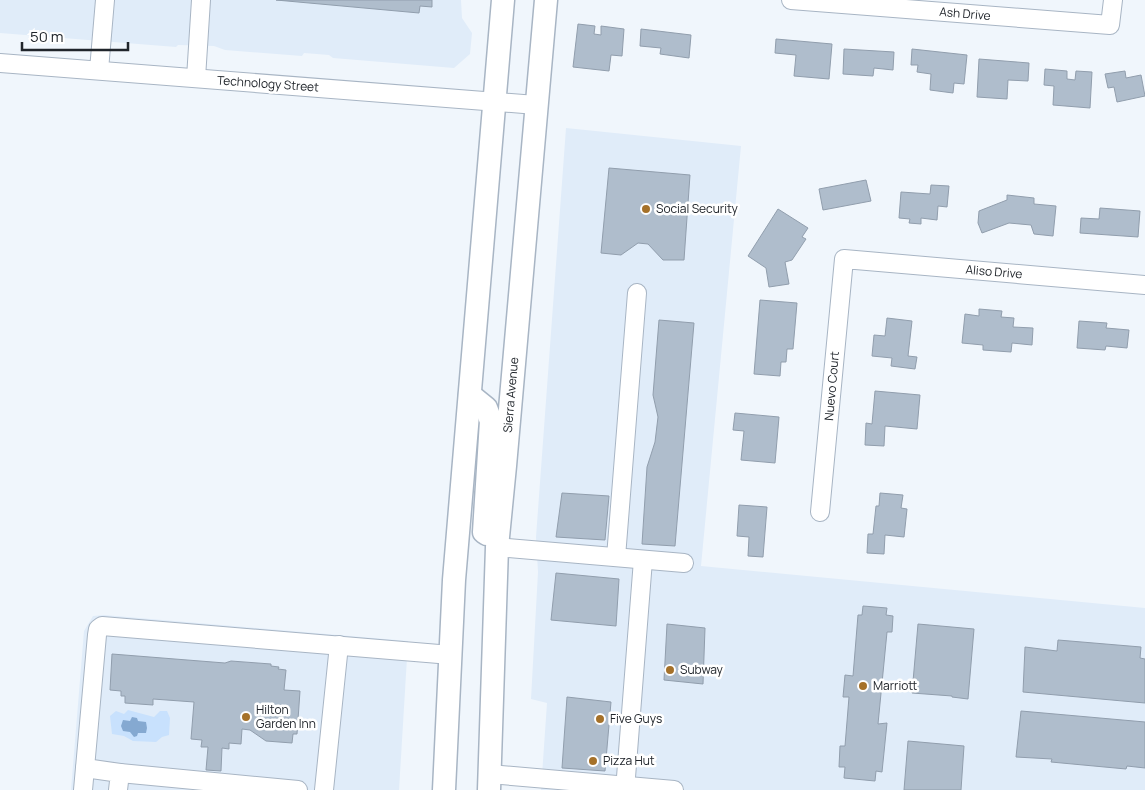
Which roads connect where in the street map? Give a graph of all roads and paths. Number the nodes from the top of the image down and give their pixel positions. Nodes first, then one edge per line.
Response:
1 (106, 0) edge
2 (201, 0) edge
3 (503, 0) edge
4 (546, 0) edge
5 (791, 0) edge
6 (1113, 0) edge
7 (0, 63) edge
8 (99, 70) junction
9 (196, 78) junction
10 (495, 102) junction
11 (536, 105) junction
12 (844, 259) joint
13 (1145, 285) edge
14 (637, 292) dead end
15 (470, 395) junction
16 (820, 512) dead end
17 (496, 547) junction
18 (616, 557) junction
19 (643, 560) junction
20 (684, 563) dead end
21 (338, 645) junction
22 (451, 655) junction
23 (85, 768) junction
24 (119, 781) edge
25 (489, 782) edge
26 (200, 785) edge
27 (219, 786) edge
28 (625, 788) edge
29 (83, 790) edge
30 (298, 790) edge
31 (324, 790) edge
32 (444, 790) edge
33 (674, 790) edge

1 - 8 street
2 - 9 street
3 - 10 main road
4 - 11 main road, Sierra Avenue
5 - 6 street, Ash Drive
7 - 8 street, Technology Street
8 - 9 street, Technology Street
9 - 10 street, Technology Street
10 - 11 street, Technology Street
10 - 15 main road
11 - 17 main road, Sierra Avenue
12 - 13 street, Aliso Drive
12 - 16 street, Nuevo Court
14 - 18 street
15 - 17 main road
15 - 22 main road
17 - 18 street
17 - 25 main road, Sierra Avenue
18 - 19 street
19 - 20 street
19 - 28 street
21 - 22 street
21 - 23 street
21 - 31 street
22 - 32 main road
23 - 24 street
23 - 29 street
24 - 26 street
25 - 28 street
26 - 27 street
27 - 30 street
28 - 33 street

